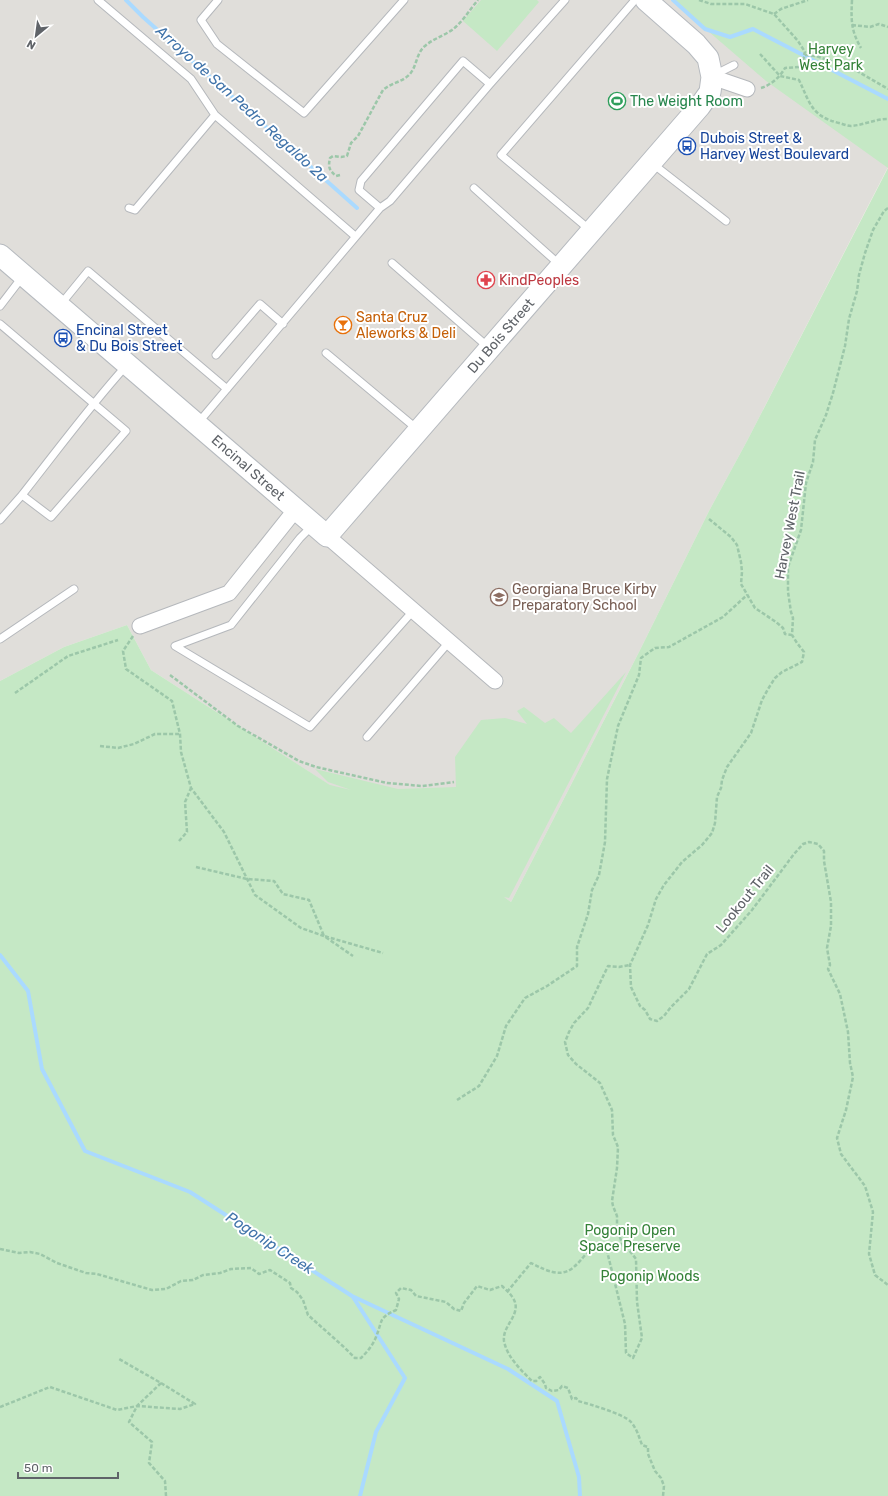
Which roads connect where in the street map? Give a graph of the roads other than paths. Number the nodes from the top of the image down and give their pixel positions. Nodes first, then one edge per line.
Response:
1 (98, 0) edge
2 (218, 0) edge
3 (404, 0) edge
4 (566, 0) edge
5 (635, 0) edge
6 (646, 0) edge
7 (734, 65) dead end
8 (712, 76) junction
9 (490, 84) junction
10 (754, 89) road end
11 (215, 115) junction
12 (651, 162) junction
13 (474, 188) dead end
14 (129, 208) dead end
15 (380, 208) junction
16 (726, 221) dead end
17 (591, 231) junction
18 (356, 236) junction
19 (0, 255) edge
20 (392, 263) dead end
21 (561, 266) junction
22 (23, 275) junction
23 (0, 306) edge
24 (59, 306) junction
25 (0, 324) edge
26 (283, 324) junction
27 (490, 349) junction
28 (326, 353) dead end
29 (216, 355) dead end
30 (128, 365) junction
31 (227, 390) junction
32 (95, 404) junction
33 (197, 424) junction
34 (419, 431) junction
35 (22, 495) junction
36 (296, 509) junction
37 (0, 520) edge
38 (320, 530) junction
39 (74, 589) dead end
40 (413, 611) junction
41 (140, 626) road end
42 (0, 639) edge
43 (449, 642) junction
44 (495, 681) dead end
45 (367, 737) dead end

1 - 11 lane
2 - 3 lane
4 - 9 lane
5 - 17 lane
6 - 8 street
7 - 8 lane
8 - 10 street
8 - 12 street, Du Bois Street
9 - 15 lane
9 - 15 lane
11 - 14 lane
11 - 18 lane
12 - 16 lane
12 - 17 street, Du Bois Street
13 - 21 lane
15 - 18 lane
17 - 21 street, Du Bois Street
18 - 26 lane
19 - 22 street, Encinal Street
20 - 27 lane
21 - 27 street, Du Bois Street
22 - 23 lane
22 - 24 street, Encinal Street
24 - 30 street, Encinal Street
24 - 31 lane
25 - 32 lane
26 - 29 lane
26 - 31 lane
27 - 34 street, Du Bois Street
28 - 34 lane
30 - 32 lane
30 - 33 street, Encinal Street
31 - 33 lane
32 - 35 lane
32 - 35 lane
33 - 36 street, Encinal Street
34 - 38 street, Du Bois Street
35 - 37 lane
36 - 38 street, Encinal Street
36 - 41 street
38 - 40 street, Encinal Street
38 - 40 lane
39 - 42 lane
40 - 43 street, Encinal Street
43 - 44 street, Encinal Street
43 - 45 lane

